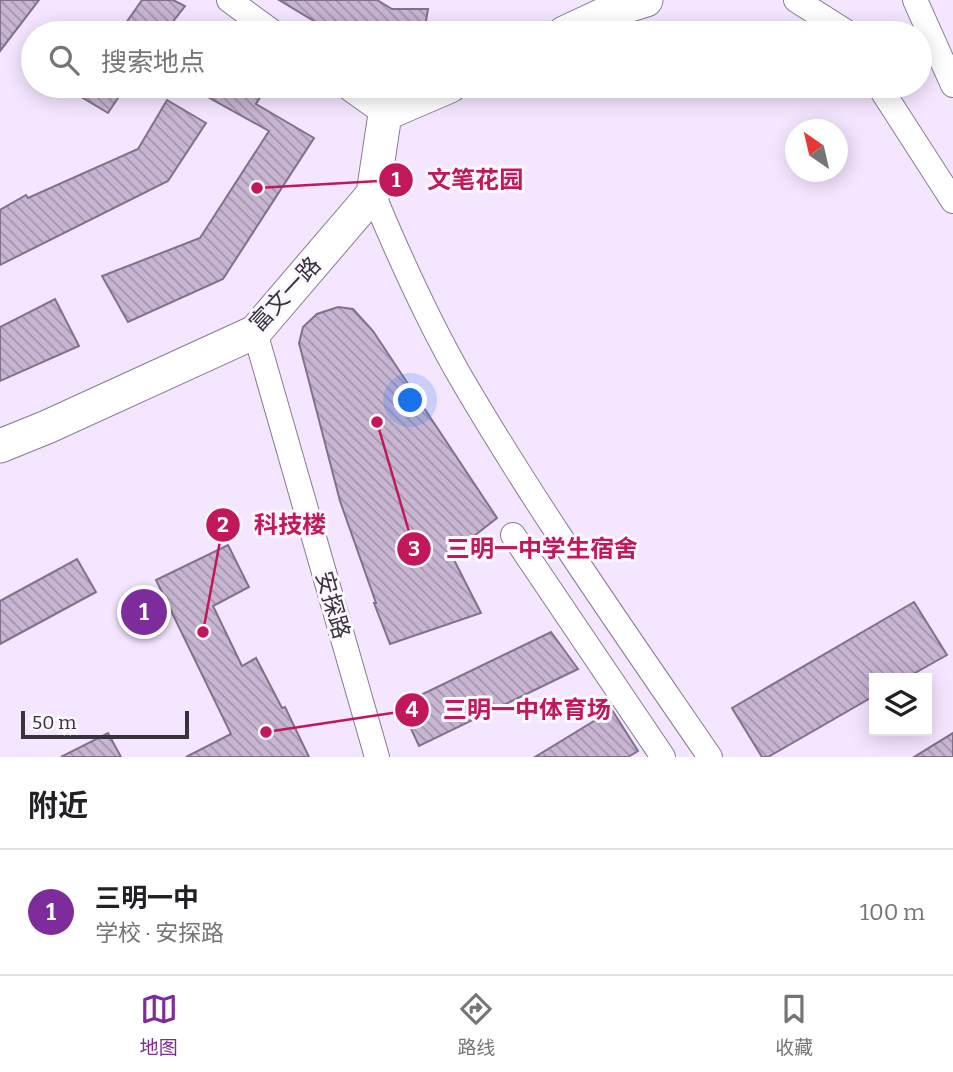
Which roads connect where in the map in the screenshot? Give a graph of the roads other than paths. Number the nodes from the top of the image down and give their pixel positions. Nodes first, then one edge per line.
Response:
1 (229, 0) edge
2 (646, 0) edge
3 (796, 0) edge
4 (915, 0) edge
5 (258, 21) edge
6 (590, 21) edge
7 (829, 21) edge
8 (924, 21) edge
9 (932, 38) edge
10 (953, 85) edge
11 (363, 98) edge
12 (422, 98) edge
13 (887, 98) edge
14 (385, 114) junction
15 (373, 194) junction
16 (953, 201) edge
17 (255, 332) junction
18 (0, 446) edge
19 (513, 535) dead end
20 (377, 757) edge
21 (663, 757) edge
22 (710, 757) edge

1 - 5 street
2 - 6 street
3 - 7 street
4 - 8 street
9 - 10 street
11 - 14 street
12 - 14 street
13 - 16 street
14 - 15 street
15 - 17 street, 富文一路
15 - 22 street
17 - 18 street, 富文一路
17 - 20 street, 安探路
19 - 21 street

